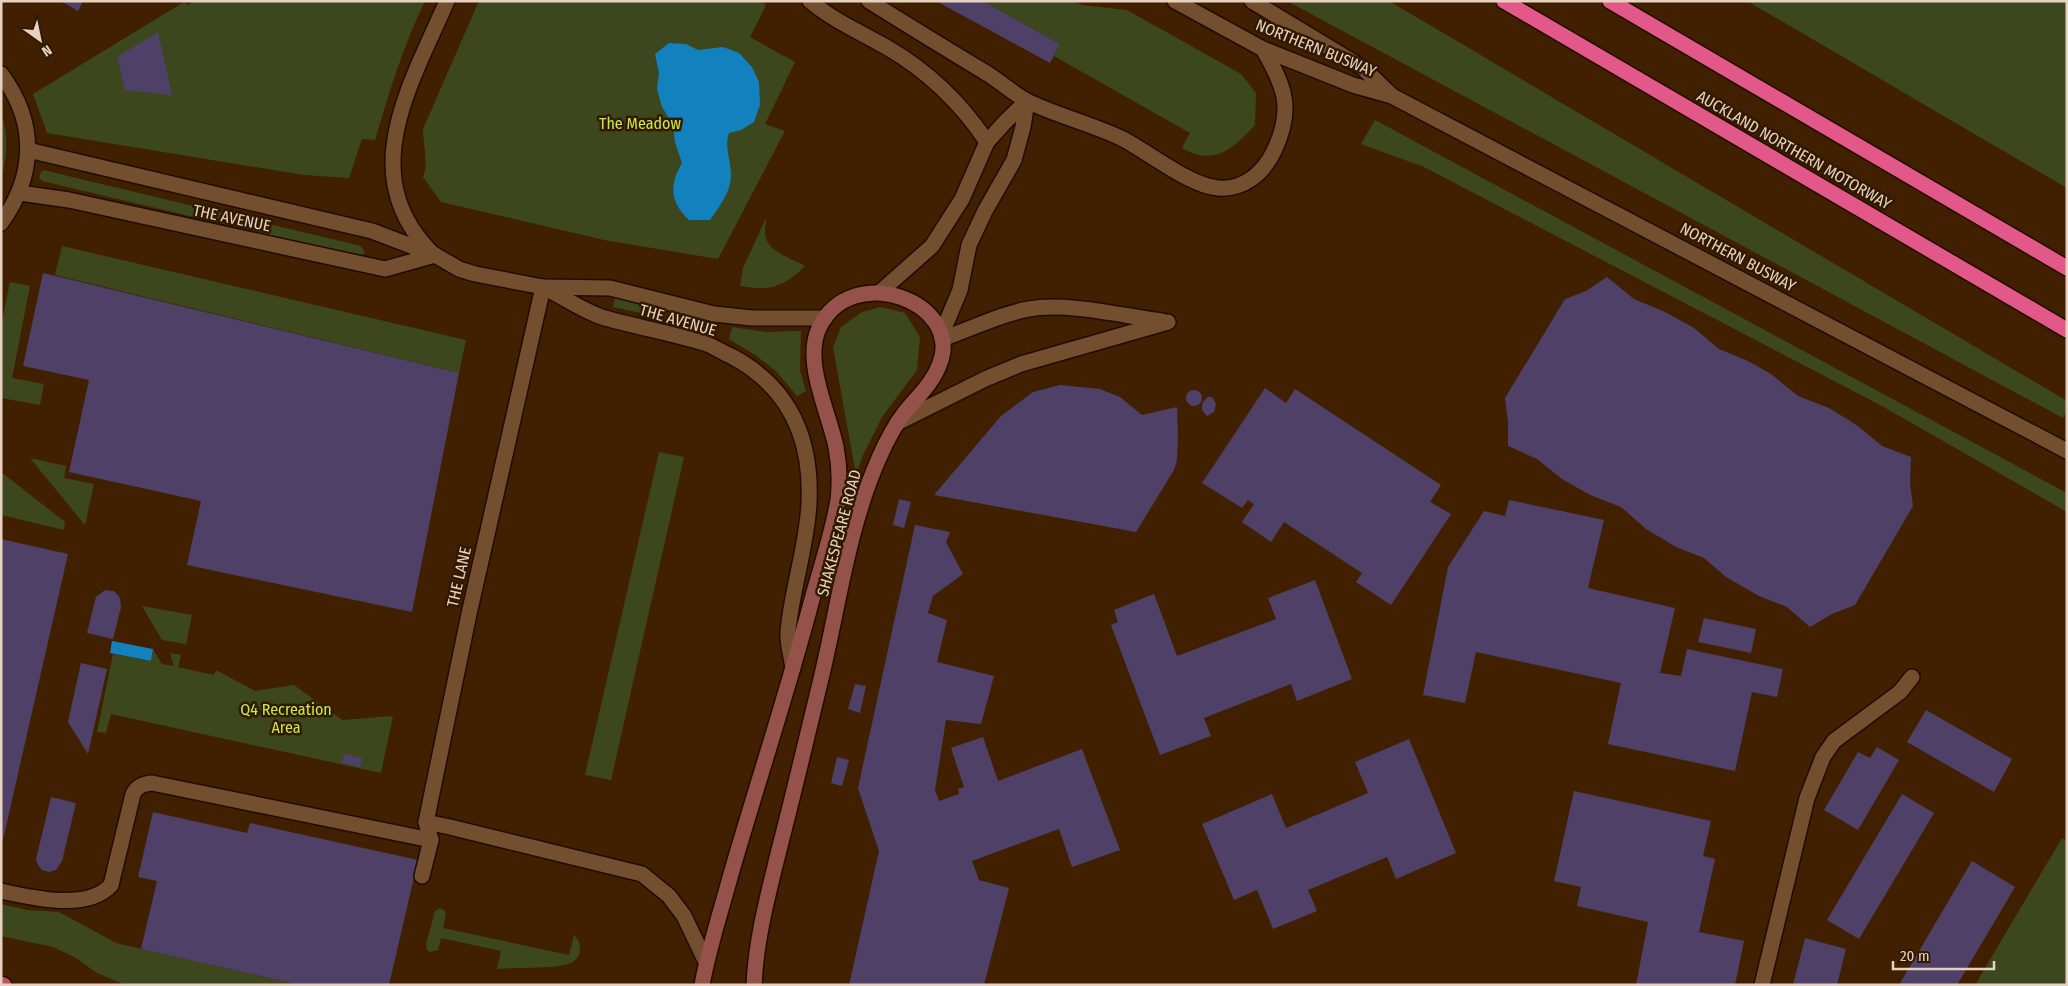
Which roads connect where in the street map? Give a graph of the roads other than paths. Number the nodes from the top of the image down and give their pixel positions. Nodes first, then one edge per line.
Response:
1 (447, 1) edge
2 (810, 1) edge
3 (869, 1) edge
4 (1175, 1) edge
5 (1252, 1) edge
6 (1504, 1) edge
7 (1610, 1) edge
8 (1262, 49) junction
9 (1, 74) edge
10 (1392, 96) junction
11 (1027, 101) junction
12 (987, 142) junction
13 (28, 150) junction
14 (20, 192) junction
15 (1, 223) edge
16 (435, 256) junction
17 (2067, 268) edge
18 (543, 287) junction
19 (880, 292) junction
20 (825, 318) junction
21 (2067, 330) edge
22 (942, 336) junction
23 (897, 423) junction
24 (2067, 451) edge
25 (793, 671) junction
26 (1912, 677) dead end
27 (426, 822) junction
28 (431, 840) junction
29 (422, 876) dead end
30 (1, 891) edge
31 (706, 962) junction
32 (702, 985) edge
33 (754, 985) edge
34 (1762, 985) edge

1 - 16 street
2 - 12 street
3 - 11 street
4 - 8 street, NORTHERN BUSWAY
5 - 10 street, NORTHERN BUSWAY
6 - 21 highway, AUCKLAND NORTHERN MOTORWAY
7 - 17 highway
8 - 10 street, NORTHERN BUSWAY
8 - 11 street
9 - 13 street
10 - 24 street, NORTHERN BUSWAY
11 - 12 street
11 - 22 street
12 - 19 street
13 - 14 street
13 - 16 street, THE AVENUE
14 - 15 street
14 - 16 street, THE AVENUE
16 - 18 street, THE AVENUE
18 - 20 street, THE AVENUE
18 - 25 street, THE AVENUE
18 - 27 street, THE LANE
19 - 20 street, SHAKESPEARE ROAD
19 - 22 street, SHAKESPEARE ROAD
20 - 25 street, SHAKESPEARE ROAD
22 - 23 street, SHAKESPEARE ROAD
22 - 23 street
23 - 33 street, SHAKESPEARE ROAD
25 - 31 street, SHAKESPEARE ROAD
26 - 34 street
27 - 28 street, THE LANE
27 - 31 street
28 - 29 street, THE LANE
28 - 30 street
31 - 32 street, SHAKESPEARE ROAD

